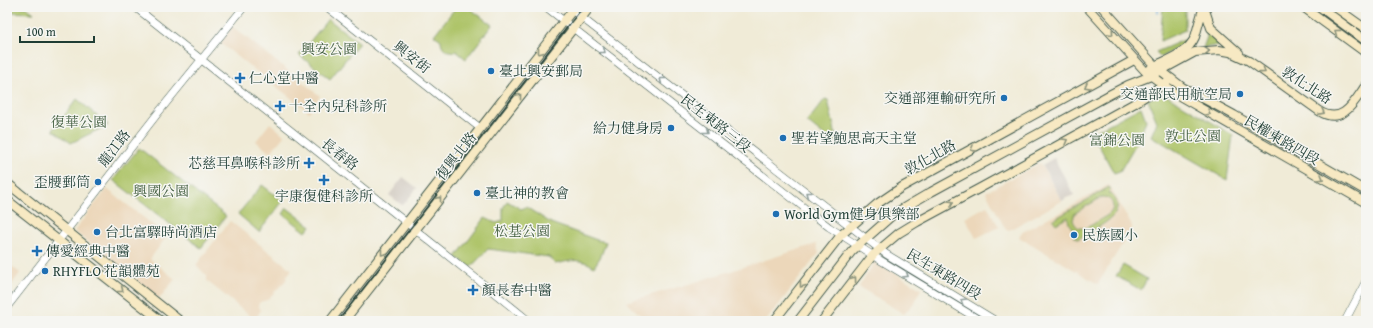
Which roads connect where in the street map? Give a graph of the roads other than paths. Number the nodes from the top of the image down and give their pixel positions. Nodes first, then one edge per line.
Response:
1 (135, 7) edge
2 (244, 7) edge
3 (327, 7) edge
4 (546, 7) edge
5 (590, 7) edge
6 (1087, 7) edge
7 (1102, 7) edge
8 (1204, 7) edge
9 (1302, 7) edge
10 (1320, 7) edge
11 (1335, 7) edge
12 (572, 8) edge
13 (581, 17) junction
14 (564, 21) junction
15 (573, 28) junction
16 (1366, 29) edge
17 (1366, 41) edge
18 (1366, 53) edge
19 (201, 60) junction
20 (1134, 60) junction
21 (1249, 61) junction
22 (1158, 68) junction
23 (1148, 74) junction
24 (1172, 79) junction
25 (1163, 85) junction
26 (1366, 85) edge
27 (480, 128) junction
28 (7, 184) edge
29 (1366, 191) edge
30 (7, 200) edge
31 (1366, 204) edge
32 (407, 223) junction
33 (850, 227) junction
34 (415, 229) junction
35 (67, 231) junction
36 (841, 235) junction
37 (865, 238) junction
38 (59, 241) junction
39 (858, 245) junction
40 (879, 249) junction
41 (873, 255) junction
42 (1366, 281) edge
43 (7, 307) edge
44 (778, 320) edge
45 (160, 321) edge
46 (180, 321) edge
47 (330, 321) edge
48 (344, 321) edge
49 (529, 321) edge
50 (798, 321) edge
51 (822, 321) edge
52 (981, 321) edge
53 (996, 321) edge
54 (1345, 321) edge

1 - 19 street, 長春路
2 - 19 street, 龍江路
3 - 27 street, 興安街
4 - 14 street, 民生東路三段
5 - 13 main road, 復興北路
6 -> 20 main road, 民權東路四段
7 - 22 main road, 民權東路四段
8 - 21 main road, 敦化北路
8 - 22 main road, 敦化北路
18 -> 9 main road
10 - 17 main road
11 - 16 main road
12 - 13 street, 民生東路三段
12 - 14 main road, 復興北路
13 - 15 main road, 復興北路
33 -> 13 street, 民生東路三段
14 - 15 street, 民生東路三段
14 -> 27 main road, 復興北路
34 -> 15 main road, 復興北路
15 -> 36 street, 民生東路三段
19 - 32 street, 長春路
19 - 35 street, 龍江路
20 - 23 main road, 民權東路四段
20 -> 33 main road, 敦化北路
22 -> 21 main road, 敦化北路
21 -> 26 main road, 敦化北路
22 - 23 main road, 敦化北路
22 - 24 main road, 民權東路四段
23 - 25 main road, 民權東路四段
23 - 37 main road, 敦化北路
24 - 25 main road
24 - 29 main road, 民權東路四段
25 -> 31 main road, 民權東路四段
40 -> 25 main road
27 - 32 main road, 復興北路
28 - 35 main road
30 - 38 main road
32 - 34 street, 長春路
32 -> 47 main road, 復興北路
33 - 36 main road, 敦化北路
33 - 37 street, 民生東路三段
34 - 48 main road, 復興北路
34 - 49 street, 長春路
35 - 38 street, 龍江路
35 - 46 main road
36 - 39 street, 民生東路三段
36 -> 44 main road, 敦化北路
37 - 39 main road, 敦化北路
37 - 40 street, 民生東路三段
38 - 43 street, 龍江路
38 -> 45 main road
39 - 41 street, 民生東路三段
39 - 50 main road, 敦化北路
40 - 41 main road
53 -> 40 street, 民生東路四段
51 -> 41 main road
41 -> 52 street, 民生東路四段
42 - 54 street

